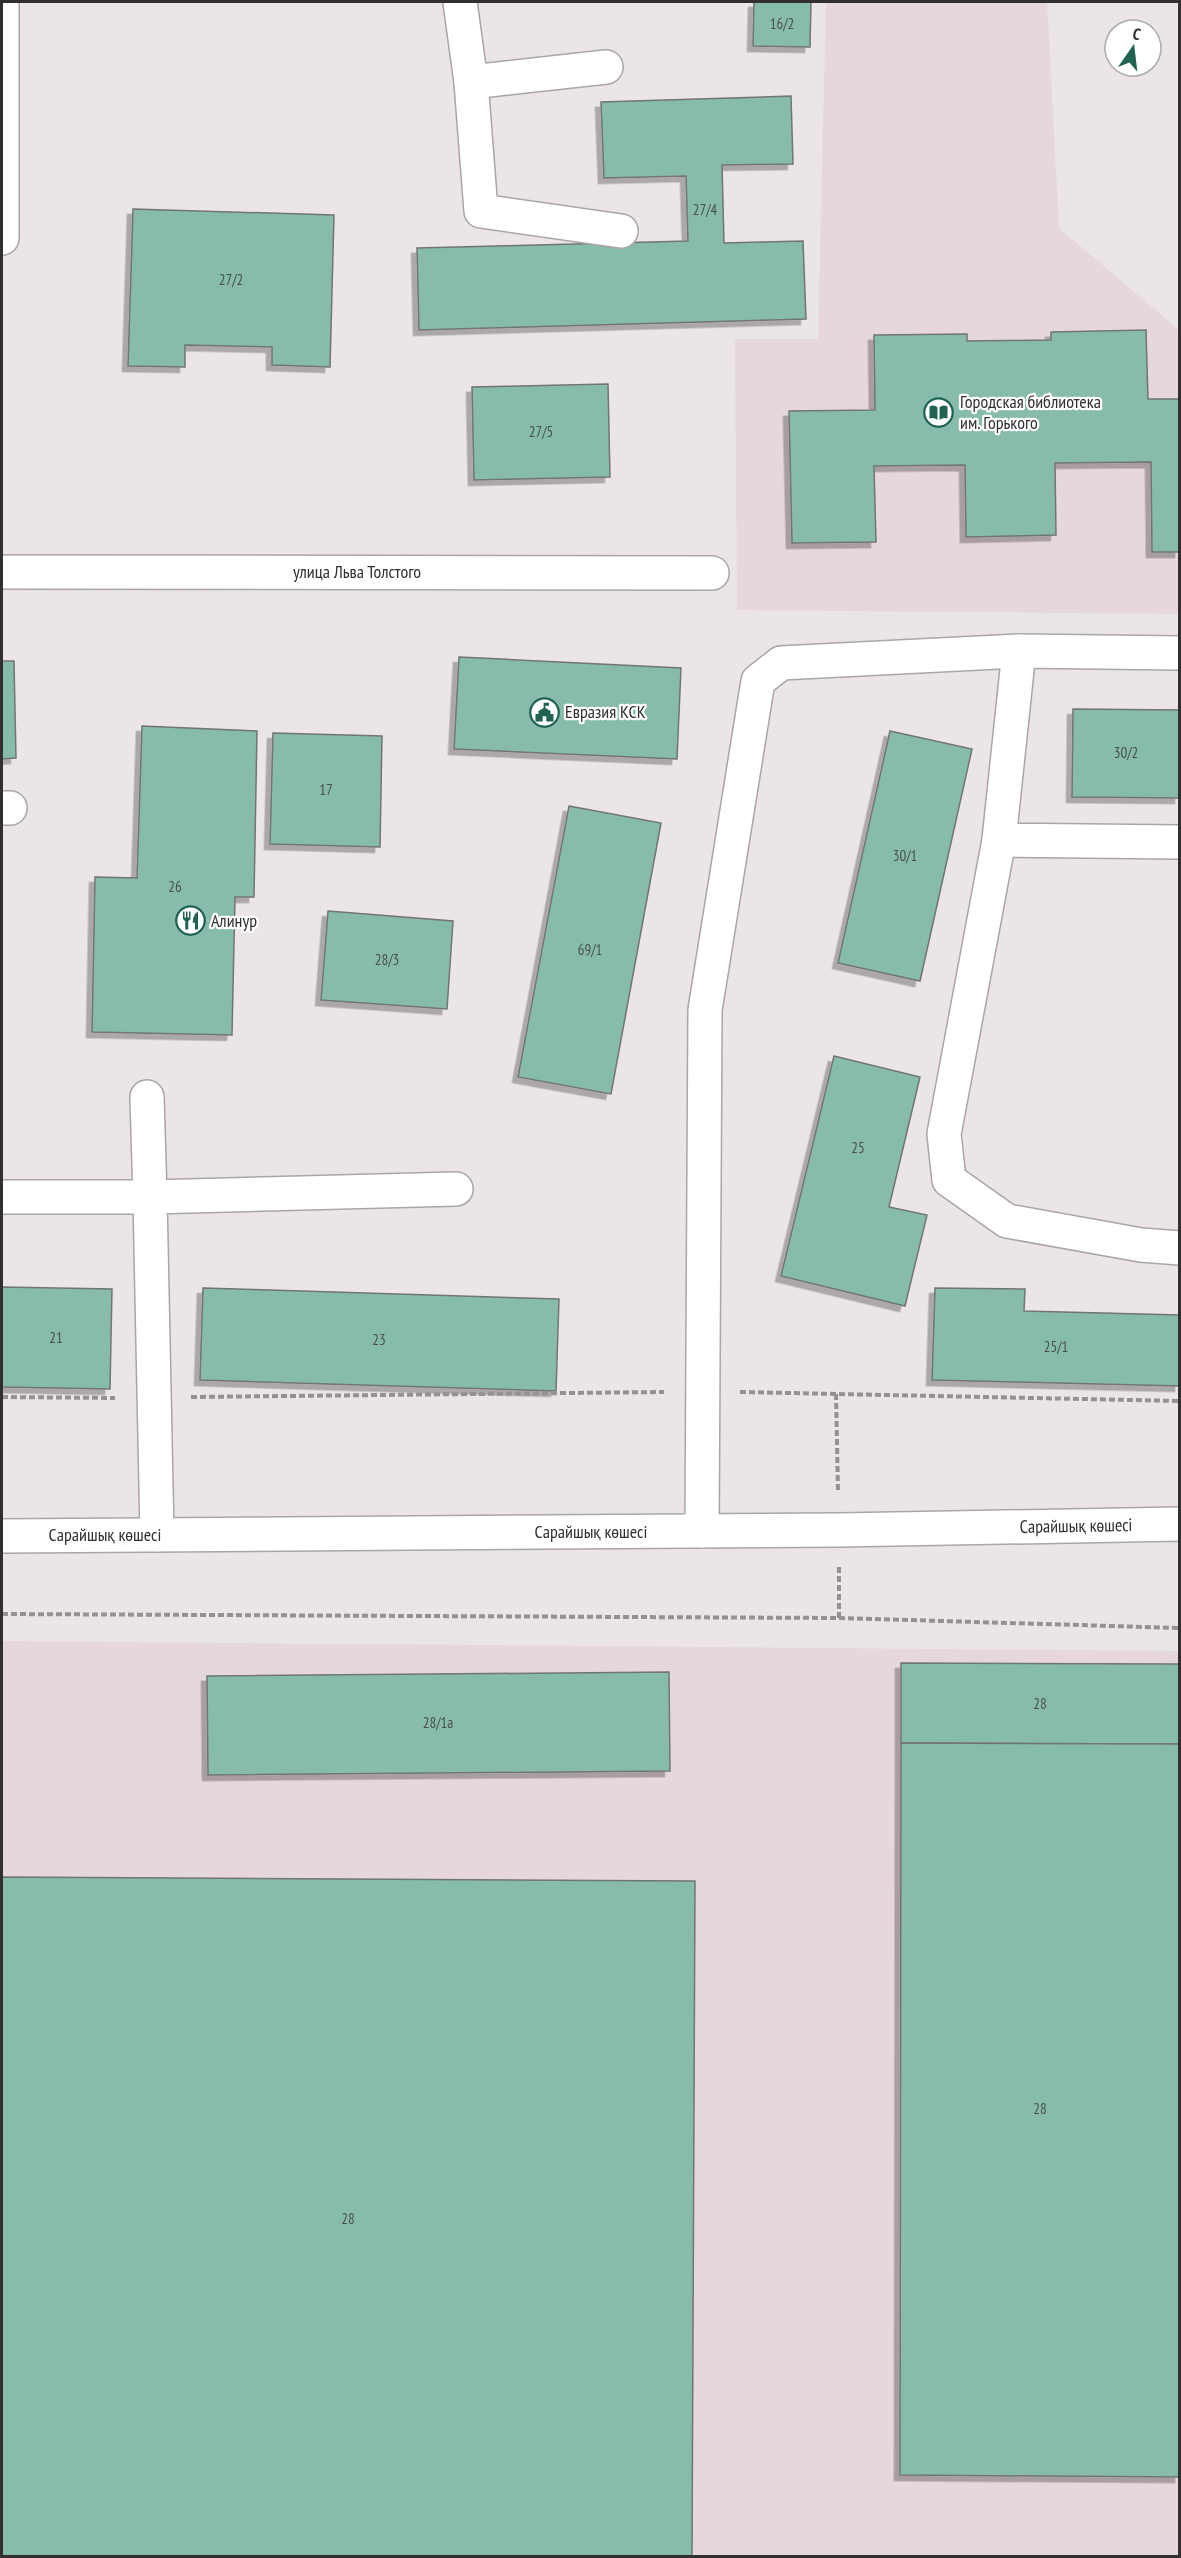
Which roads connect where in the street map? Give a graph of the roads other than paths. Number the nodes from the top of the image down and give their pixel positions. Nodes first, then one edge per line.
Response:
1 (2, 2) edge
2 (460, 2) edge
3 (606, 67) dead end
4 (471, 82) junction
5 (621, 231) dead end
6 (2, 238) edge
7 (2, 572) edge
8 (712, 573) dead end
9 (1019, 651) junction
10 (1179, 652) edge
11 (999, 840) junction
12 (1179, 842) edge
13 (147, 1097) dead end
14 (456, 1189) dead end
15 (2, 1197) edge
16 (150, 1197) junction
17 (1179, 1248) edge
18 (1179, 1524) edge
19 (702, 1531) junction
20 (157, 1535) junction
21 (2, 1536) edge

1 - 6 street
2 - 4 street
3 - 4 street
4 - 5 street
7 - 8 street, улица Льва Толстого
9 - 10 street
9 - 11 street
9 - 19 street
11 - 12 street
11 - 17 street
13 - 16 street
14 - 16 street
15 - 16 street
16 - 20 street
18 - 19 street, Сарайшық көшесі
19 - 20 street, Сарайшық көшесі
20 - 21 street, Сарайшық көшесі

